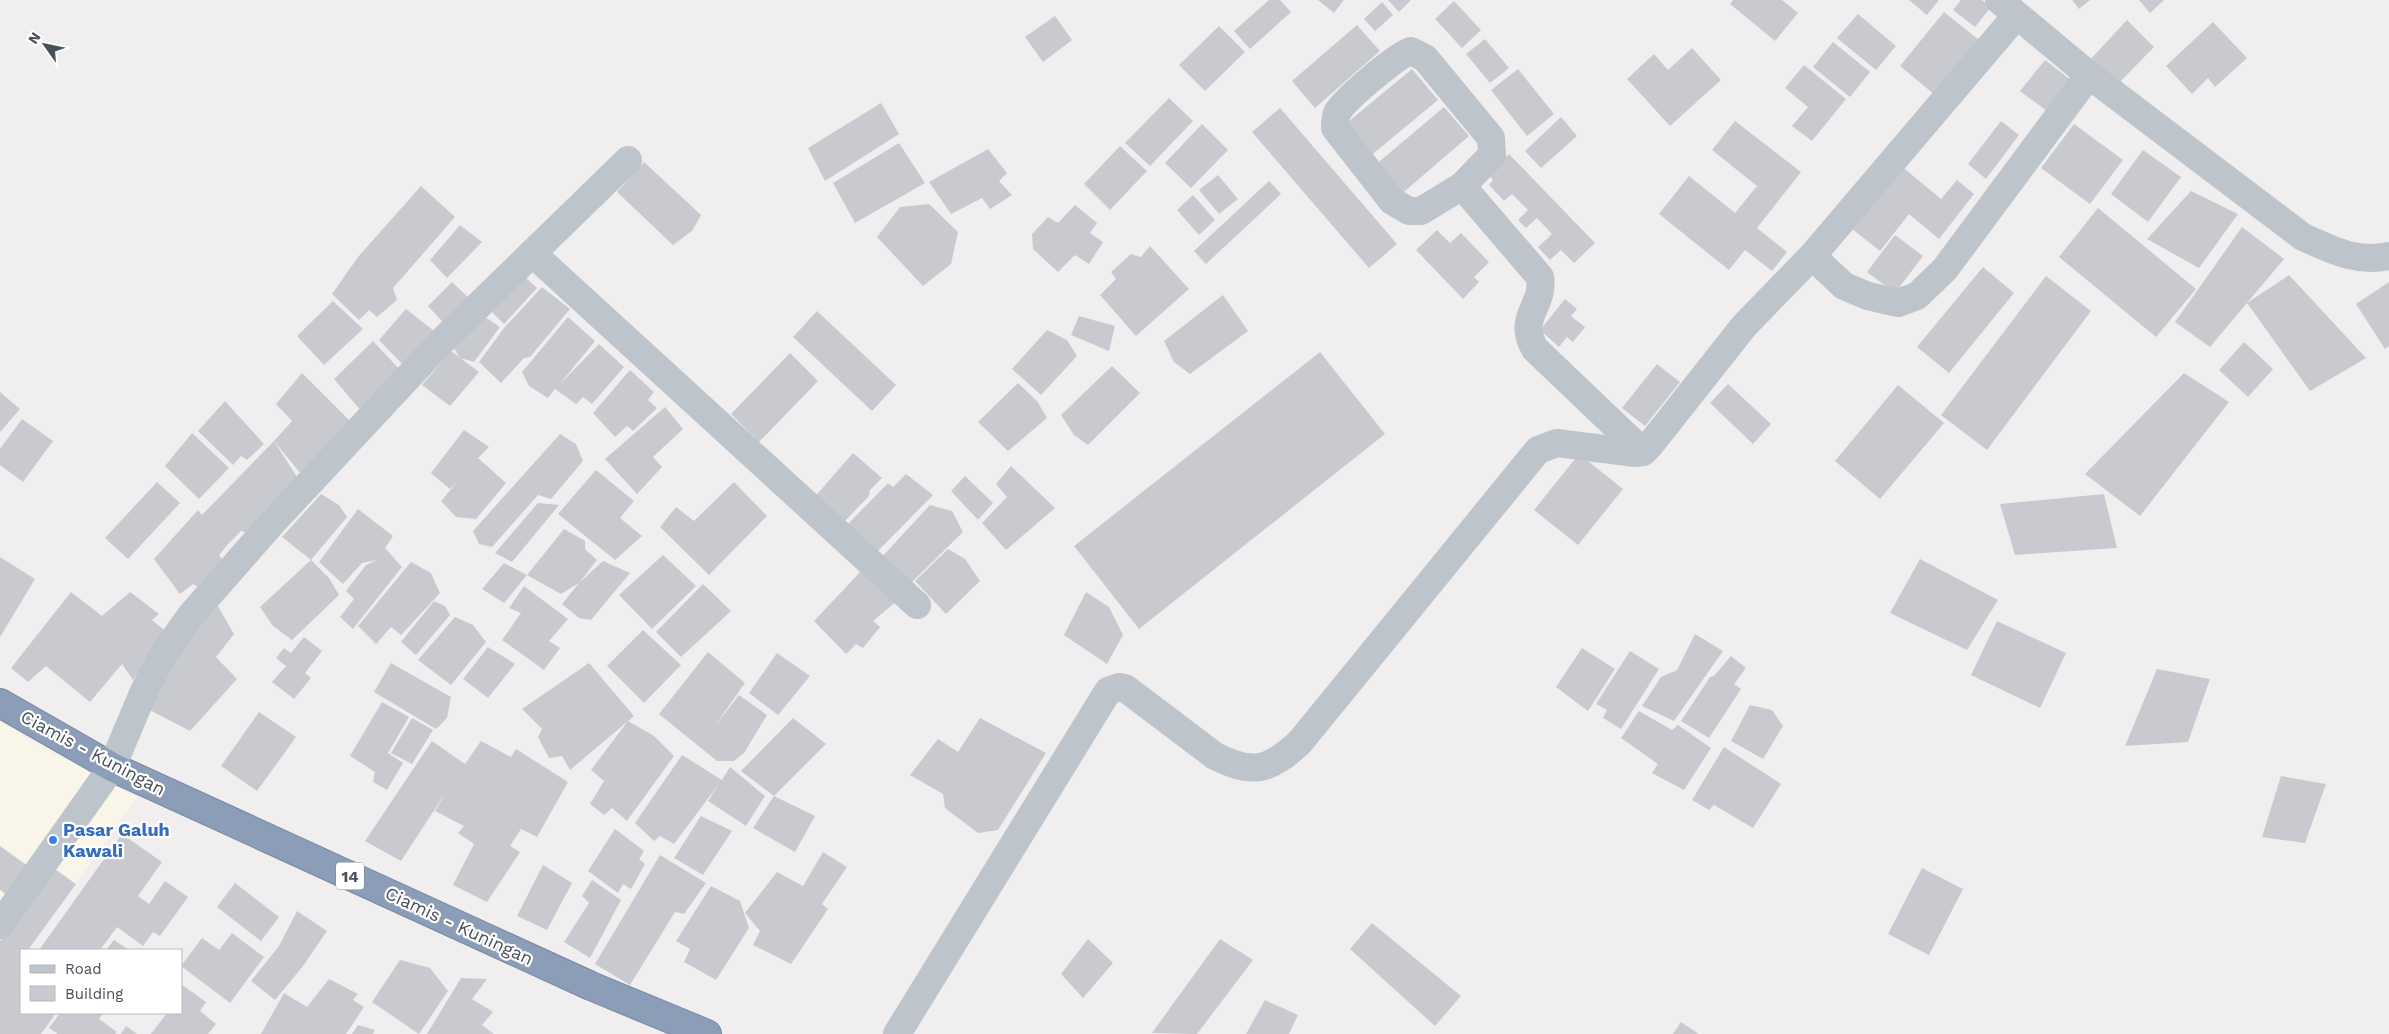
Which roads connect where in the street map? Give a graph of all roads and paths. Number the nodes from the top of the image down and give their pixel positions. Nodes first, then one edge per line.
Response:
1 (2008, 8) edge
2 (2089, 75) junction
3 (628, 160) dead end
4 (1462, 186) junction
5 (532, 253) junction
6 (1812, 256) junction
7 (2389, 256) edge
8 (1643, 452) junction
9 (917, 605) dead end
10 (0, 703) edge
11 (112, 767) junction
12 (0, 925) edge
13 (707, 1034) edge
14 (897, 1034) edge

1 - 2 street
1 - 6 street
2 - 6 street
2 - 7 street
3 - 5 street
4 - 4 street
4 - 8 street
5 - 9 street
5 - 11 street
6 - 8 street
8 - 14 street
10 - 11 highway, Ciamis - Kuningan / 14
11 - 12 street
11 - 13 highway, Ciamis - Kuningan / 14

